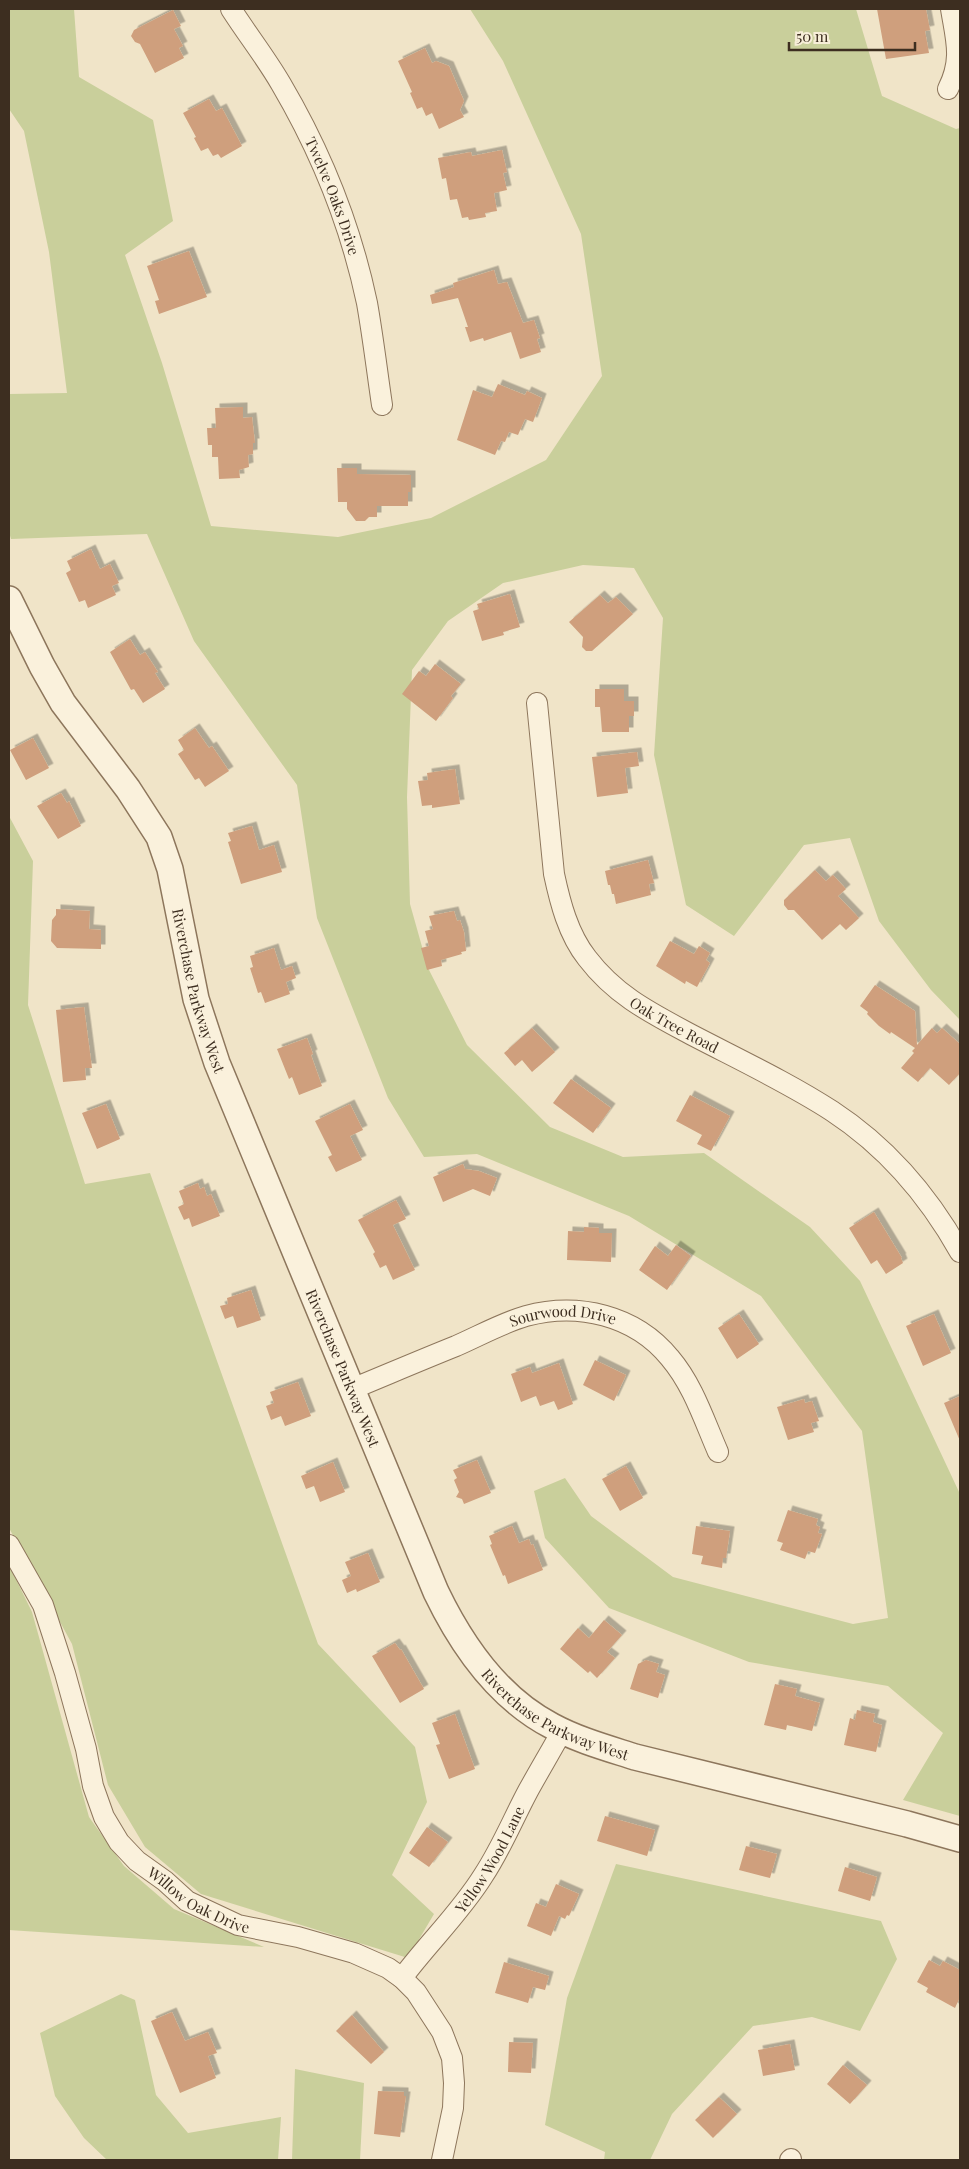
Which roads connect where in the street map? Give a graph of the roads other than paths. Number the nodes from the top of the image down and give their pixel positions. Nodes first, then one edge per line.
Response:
1 (230, 9) edge
2 (951, 9) edge
3 (948, 89) dead end
4 (382, 405) dead end
5 (9, 599) edge
6 (537, 703) dead end
7 (960, 1252) edge
8 (352, 1390) junction
9 (718, 1452) dead end
10 (9, 1544) edge
11 (562, 1731) junction
12 (960, 1839) edge
13 (402, 1978) junction
14 (442, 2160) edge

1 - 4 street, Twelve Oaks Drive
2 - 3 street
5 - 8 street, Riverchase Parkway West
6 - 7 street, Oak Tree Road
8 - 9 street, Sourwood Drive
8 - 11 street, Riverchase Parkway West
10 - 13 street, Willow Oak Drive
11 - 12 street, Riverchase Parkway West
11 - 13 street, Yellow Wood Lane
13 - 14 street, Willow Oak Drive

